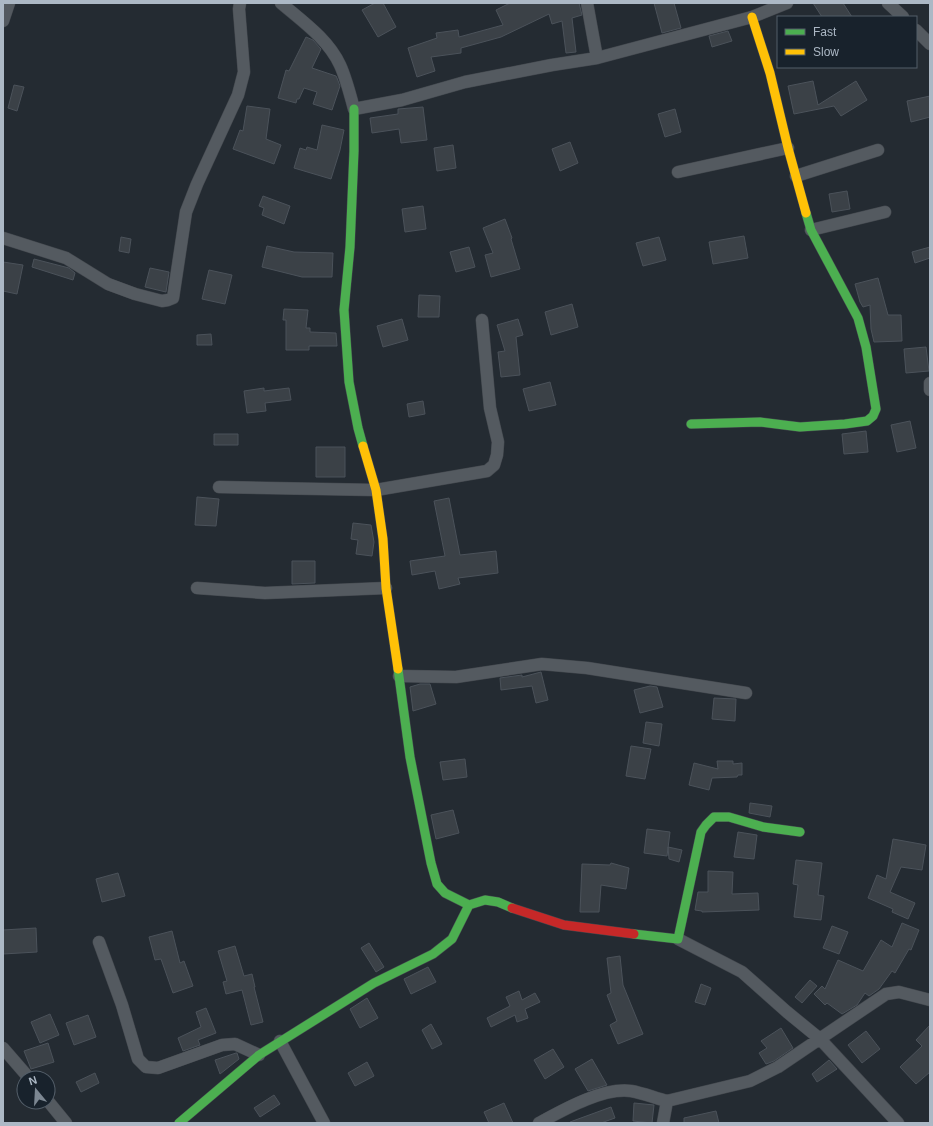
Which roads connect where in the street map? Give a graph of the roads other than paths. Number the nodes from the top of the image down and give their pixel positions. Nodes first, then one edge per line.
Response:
1 (9, 3) edge
2 (240, 3) edge
3 (281, 3) edge
4 (587, 3) edge
5 (787, 3) edge
6 (888, 3) edge
7 (902, 16) edge
8 (752, 17) junction
9 (3, 21) edge
10 (917, 31) edge
11 (930, 44) edge
12 (597, 58) junction
13 (354, 109) junction
14 (788, 148) junction
15 (878, 150) dead end
16 (678, 172) dead end
17 (796, 176) junction
18 (885, 212) dead end
19 (811, 230) junction
20 (3, 238) edge
21 (482, 320) dead end
22 (930, 383) edge
23 (930, 390) edge
24 (691, 424) dead end
25 (219, 487) dead end
26 (376, 490) junction
27 (197, 588) dead end
28 (386, 588) junction
29 (399, 676) junction
30 (746, 693) dead end
31 (800, 832) dead end
32 (469, 905) junction
33 (678, 939) junction
34 (99, 942) dead end
35 (930, 1000) edge
36 (820, 1038) junction
37 (280, 1041) junction
38 (3, 1048) edge
39 (259, 1054) junction
40 (22, 1070) edge
41 (667, 1101) junction
42 (55, 1110) edge
43 (66, 1123) edge
44 (179, 1123) edge
45 (324, 1123) edge
46 (539, 1123) edge
47 (663, 1123) edge
48 (898, 1123) edge

1 - 9 street
2 - 20 street
3 - 13 street
4 - 12 street
5 - 8 street
6 - 7 street
8 - 12 street
8 - 14 street
10 - 11 street
12 - 13 street
13 - 26 street
14 - 16 street
14 - 17 street
15 - 17 street
17 - 19 street
18 - 19 street
19 - 24 street
21 - 26 street
22 - 23 street
25 - 26 street
26 - 28 street
27 - 28 street
28 - 29 street
29 - 30 street
29 - 32 street
31 - 33 street
32 - 33 street
32 - 37 street
33 - 36 street
34 - 39 street
35 - 36 street
36 - 41 street
36 - 48 street
37 - 39 street
37 - 45 street
38 - 40 street
39 - 44 street
41 - 46 street
41 - 47 street
42 - 43 street

